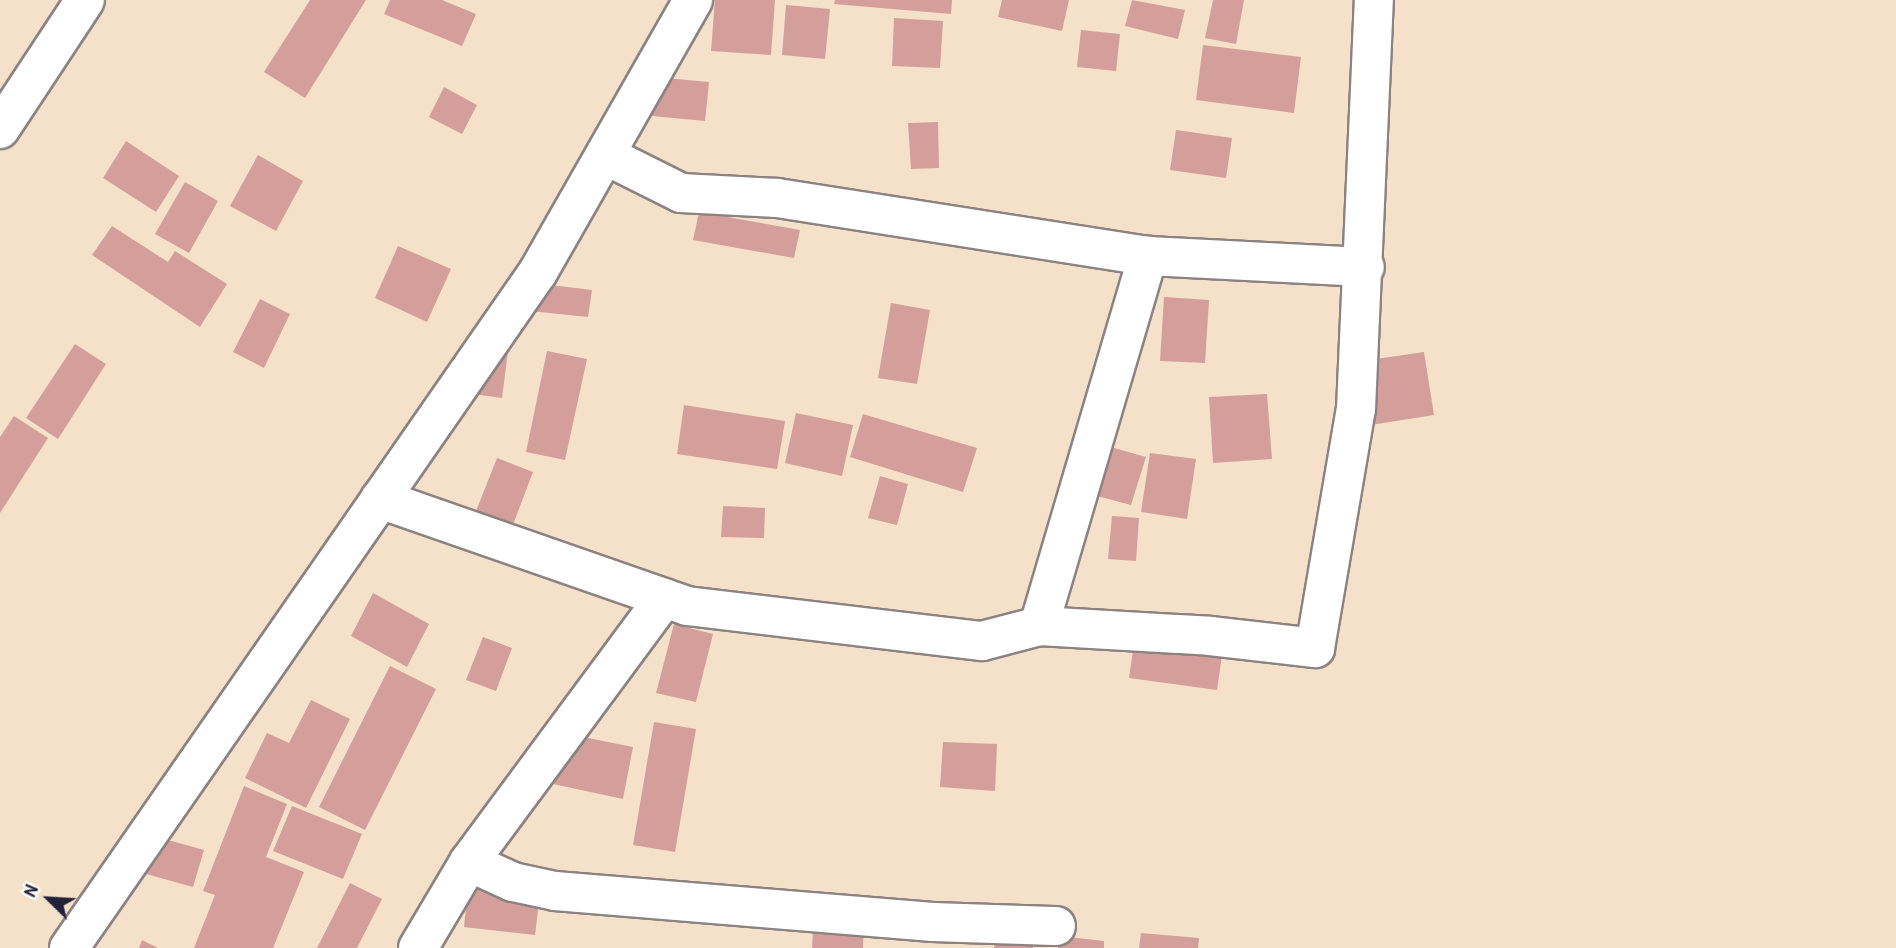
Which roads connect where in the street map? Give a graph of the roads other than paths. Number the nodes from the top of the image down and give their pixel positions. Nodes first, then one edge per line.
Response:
1 (85, 0) edge
2 (693, 0) edge
3 (1374, 0) edge
4 (0, 129) edge
5 (605, 155) junction
6 (1148, 256) junction
7 (1365, 267) junction
8 (380, 499) junction
9 (664, 598) junction
10 (1039, 626) junction
11 (469, 862) junction
12 (1056, 926) dead end
13 (931, 935) edge
14 (69, 948) edge
15 (418, 948) edge

1 - 4 street
2 - 5 street
3 - 7 street
5 - 6 street
5 - 8 street
6 - 7 street
6 - 10 street
7 - 10 street
8 - 9 street
8 - 14 street
9 - 10 street
9 - 11 street
11 - 13 street
11 - 15 street
12 - 13 street

